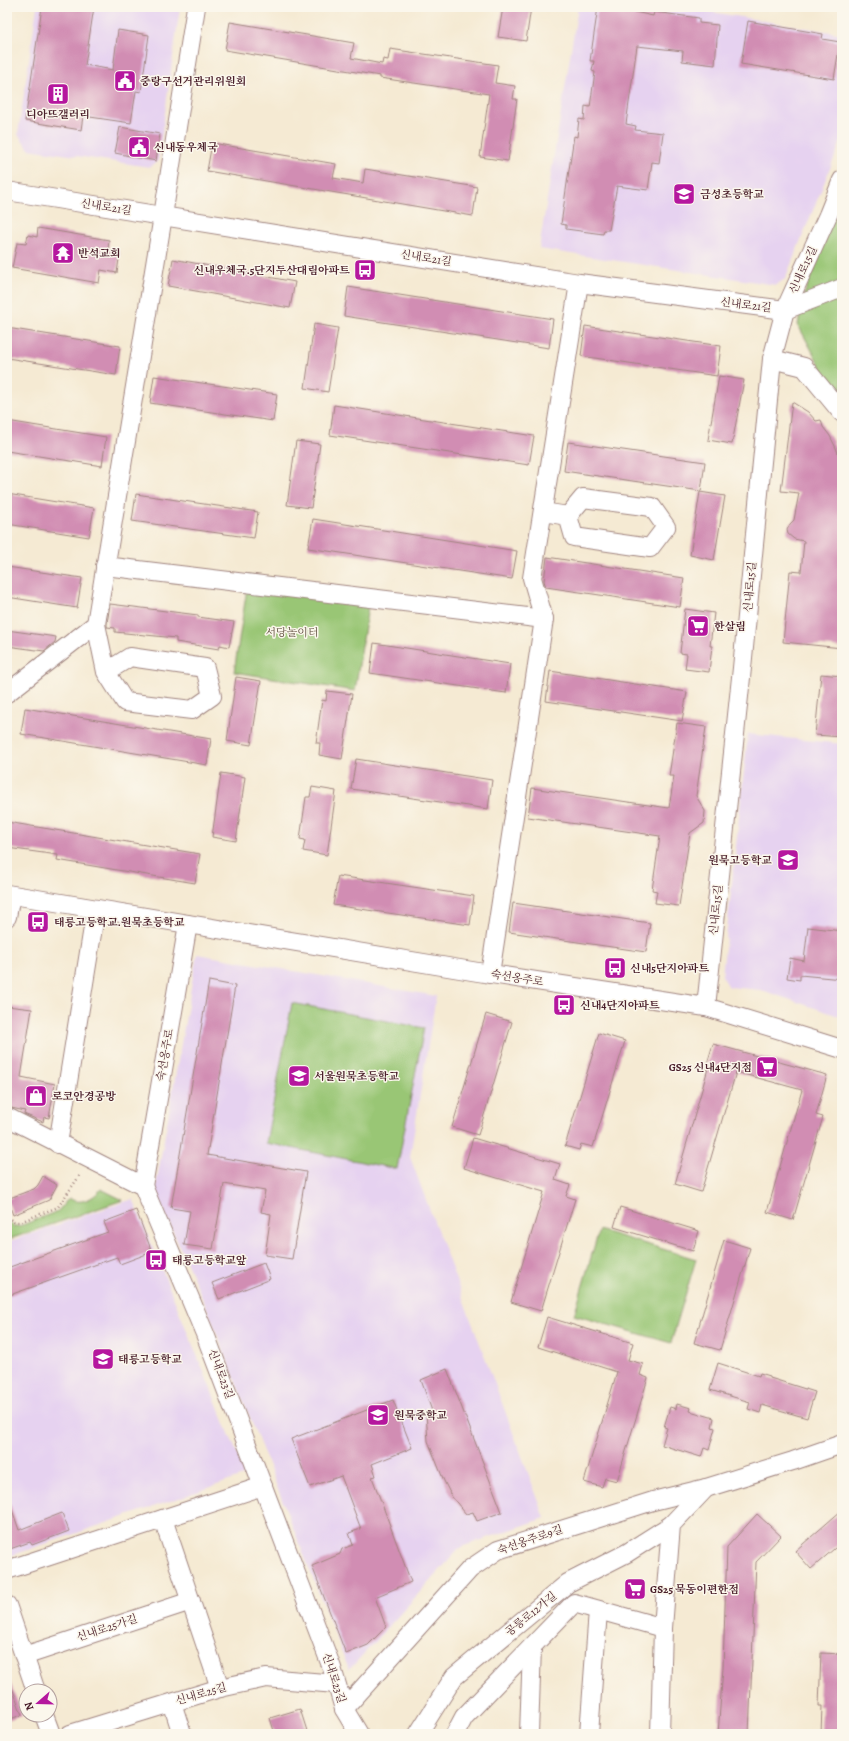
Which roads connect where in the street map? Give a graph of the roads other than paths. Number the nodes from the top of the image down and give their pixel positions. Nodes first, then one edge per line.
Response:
1 (196, 7) edge
2 (842, 180) edge
3 (7, 191) edge
4 (163, 216) junction
5 (578, 283) junction
6 (842, 288) edge
7 (785, 310) junction
8 (772, 359) junction
9 (842, 413) edge
10 (542, 512) junction
11 (568, 516) junction
12 (105, 566) junction
13 (544, 619) junction
14 (96, 624) junction
15 (106, 672) junction
16 (7, 693) edge
17 (9, 894) edge
18 (96, 909) junction
19 (7, 917) edge
20 (188, 924) junction
21 (490, 974) junction
22 (706, 1007) junction
23 (842, 1049) edge
24 (7, 1116) edge
25 (58, 1144) junction
26 (143, 1186) junction
27 (842, 1444) edge
28 (263, 1486) junction
29 (706, 1488) junction
30 (163, 1519) junction
31 (671, 1525) junction
32 (7, 1570) edge
33 (191, 1601) junction
34 (7, 1605) edge
35 (598, 1611) junction
36 (663, 1628) junction
37 (532, 1647) junction
38 (24, 1656) junction
39 (33, 1683) edge
40 (336, 1684) junction
41 (220, 1688) junction
42 (172, 1703) junction
43 (344, 1709) junction
44 (47, 1723) edge
45 (51, 1734) edge
46 (70, 1734) edge
47 (182, 1734) edge
48 (359, 1734) edge
49 (418, 1734) edge
50 (455, 1734) edge
51 (529, 1734) edge
52 (589, 1734) edge
53 (660, 1734) edge

1 - 4 street
2 - 7 street, 신내로15길
3 - 4 street, 신내로21길
4 - 5 street, 신내로21길
4 - 12 street
5 - 7 street, 신내로21길
5 - 10 street
6 - 7 street, 신내로21길
7 - 8 street, 신내로15길
8 - 9 street
8 - 22 street, 신내로15길
10 - 11 street
10 - 13 street
11 - 11 street
12 - 13 street
12 - 14 street
13 - 21 street
14 - 15 street
14 - 16 street
15 - 15 street
17 - 18 street, 숙선옹주로
17 - 19 street, 숙선옹주로
18 - 20 street, 숙선옹주로
18 - 25 street
20 - 21 street, 숙선옹주로
20 - 26 street, 숙선옹주로
21 - 22 street, 숙선옹주로
22 - 23 street, 숙선옹주로
24 - 25 street
25 - 26 street
26 - 28 street, 신내로23길
27 - 29 street, 숙선옹주로9길
28 - 30 street
28 - 40 street, 신내로23길
29 - 31 street, 숙선옹주로9길
29 - 43 street, 숙선옹주로9길
30 - 32 street
30 - 33 street
31 - 36 street
31 - 49 street, 공릉로12가길
33 - 38 street, 신내로25가길
33 - 41 street
34 - 38 street
35 - 36 street, 공릉로12가길
35 - 37 street, 공릉로12가길
35 - 52 street
36 - 53 street
37 - 50 street, 공릉로12가길
37 - 51 street
38 - 39 street
40 - 41 street, 신내로25길
40 - 43 street, 신내로23길
41 - 42 street, 신내로25길
42 - 46 street, 신내로25길
42 - 47 street
43 - 48 street, 신내로23길
44 - 45 street

